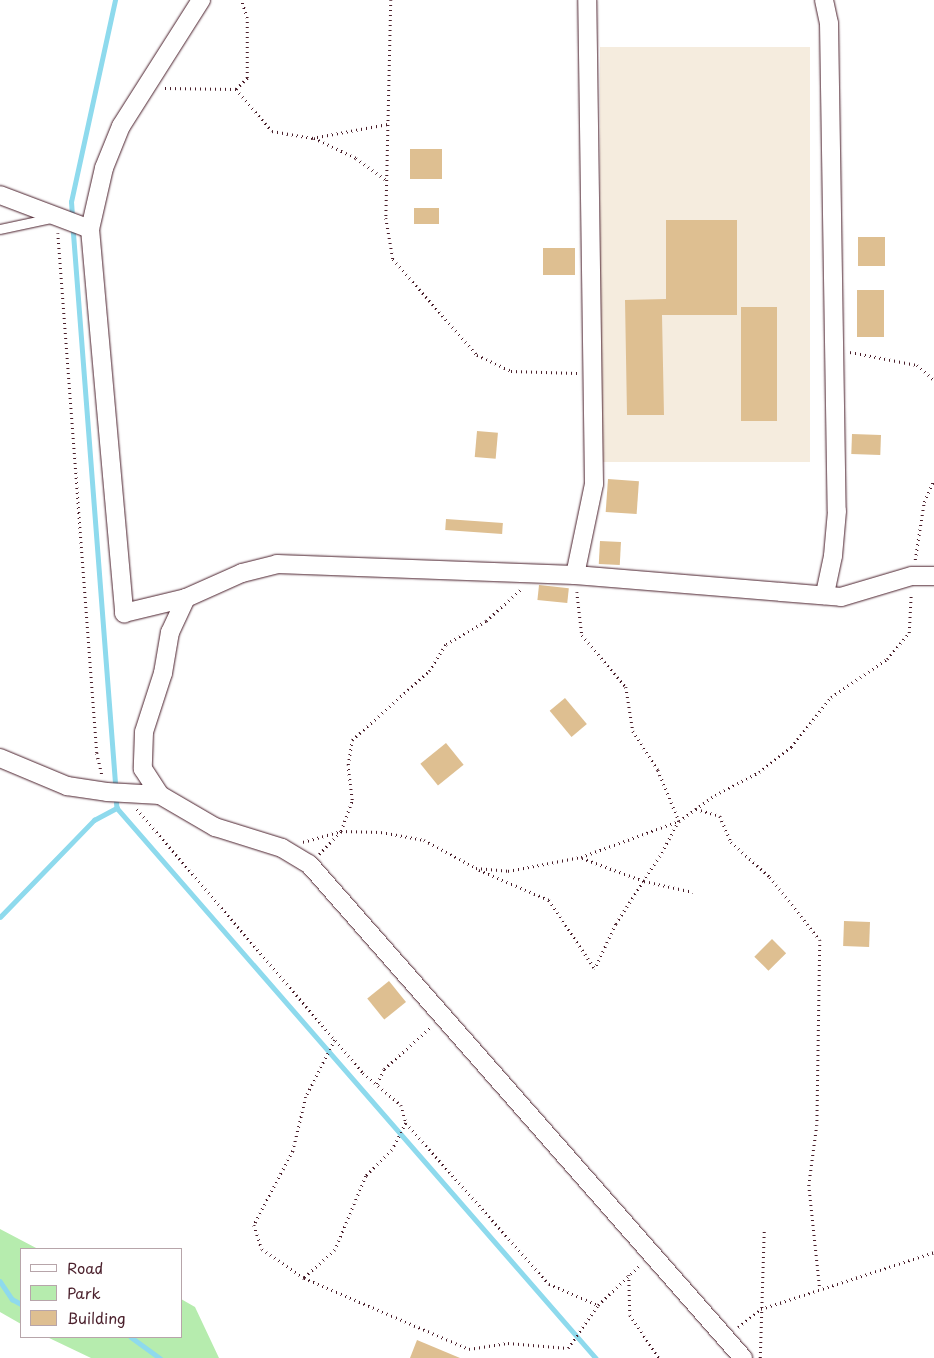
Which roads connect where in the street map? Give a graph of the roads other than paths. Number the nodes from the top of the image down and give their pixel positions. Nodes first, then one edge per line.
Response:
1 (201, 0) edge
2 (587, 0) edge
3 (824, 0) edge
4 (0, 195) edge
5 (56, 216) junction
6 (0, 229) edge
7 (90, 229) junction
8 (576, 575) junction
9 (934, 576) edge
10 (825, 595) junction
11 (186, 598) junction
12 (0, 758) edge
13 (160, 796) junction
14 (743, 1358) edge

1 - 7 street
2 - 8 street
3 - 10 street
4 - 5 street
5 - 6 lane
5 - 7 street
7 - 11 street
8 - 10 street
8 - 11 street
9 - 10 street
11 - 13 street
12 - 13 street
13 - 14 street

